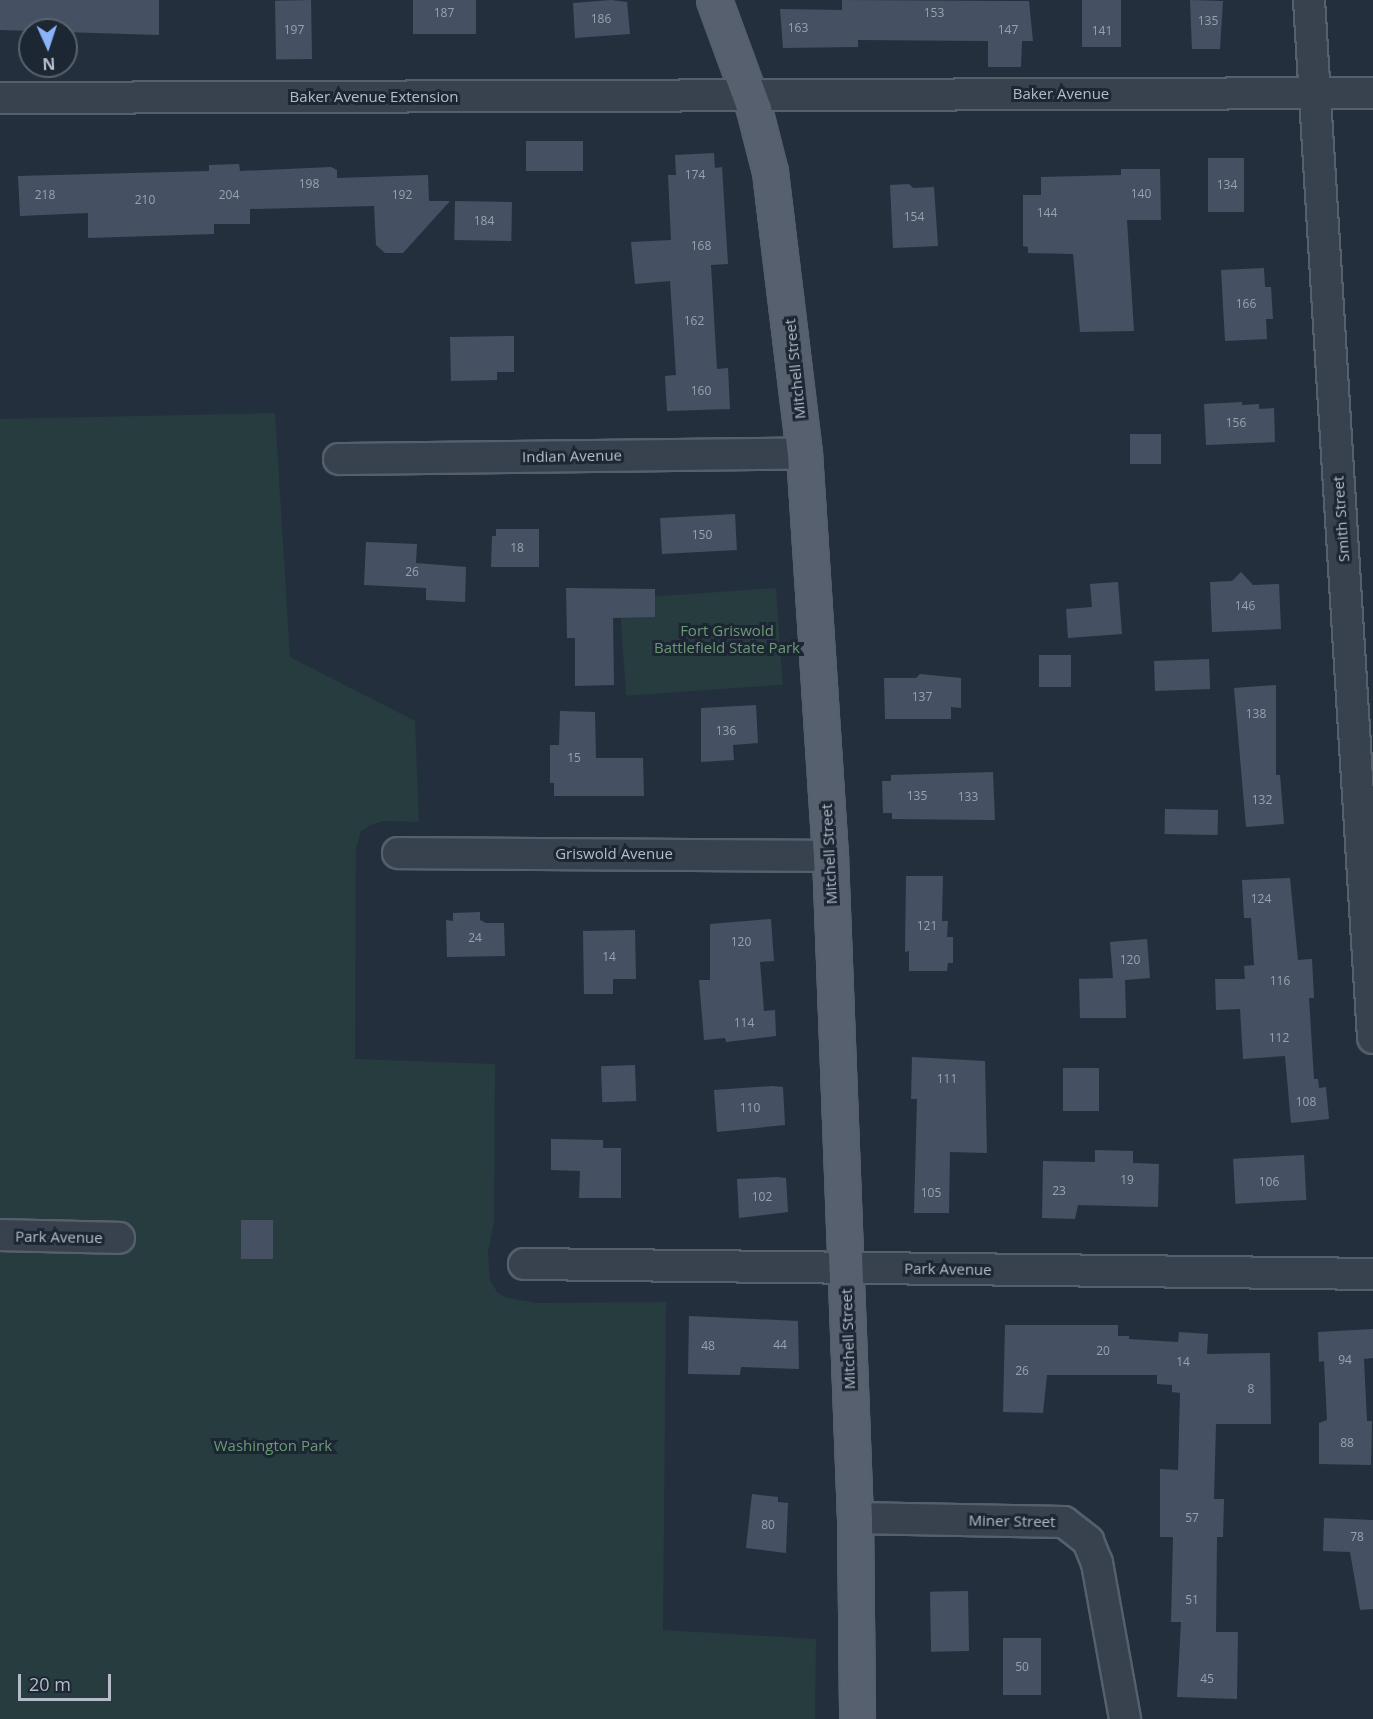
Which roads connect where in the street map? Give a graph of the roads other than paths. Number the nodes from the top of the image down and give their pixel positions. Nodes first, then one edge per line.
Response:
1 (714, 0) edge
2 (1309, 0) edge
3 (1315, 93) junction
4 (1373, 93) edge
5 (749, 96) junction
6 (0, 98) edge
7 (804, 453) junction
8 (339, 459) dead end
9 (398, 853) dead end
10 (830, 856) junction
11 (1373, 1038) edge
12 (0, 1235) edge
13 (119, 1238) dead end
14 (524, 1264) dead end
15 (845, 1268) junction
16 (1373, 1274) edge
17 (855, 1518) junction
18 (857, 1719) edge
19 (1125, 1719) edge

1 - 5 main road, Mitchell Street
2 - 3 street, Smith Street
3 - 4 street, Baker Avenue
3 - 5 street, Baker Avenue
3 - 11 street, Smith Street
5 - 6 street, Baker Avenue Extension
5 - 7 main road, Mitchell Street
7 - 8 street, Indian Avenue
7 - 10 main road, Mitchell Street
9 - 10 street, Griswold Avenue
10 - 15 main road, Mitchell Street
12 - 13 street, Park Avenue
14 - 15 street, Park Avenue
15 - 16 street, Park Avenue
15 - 17 main road, Mitchell Street
17 - 18 main road, Mitchell Street
17 - 19 street, Miner Street

